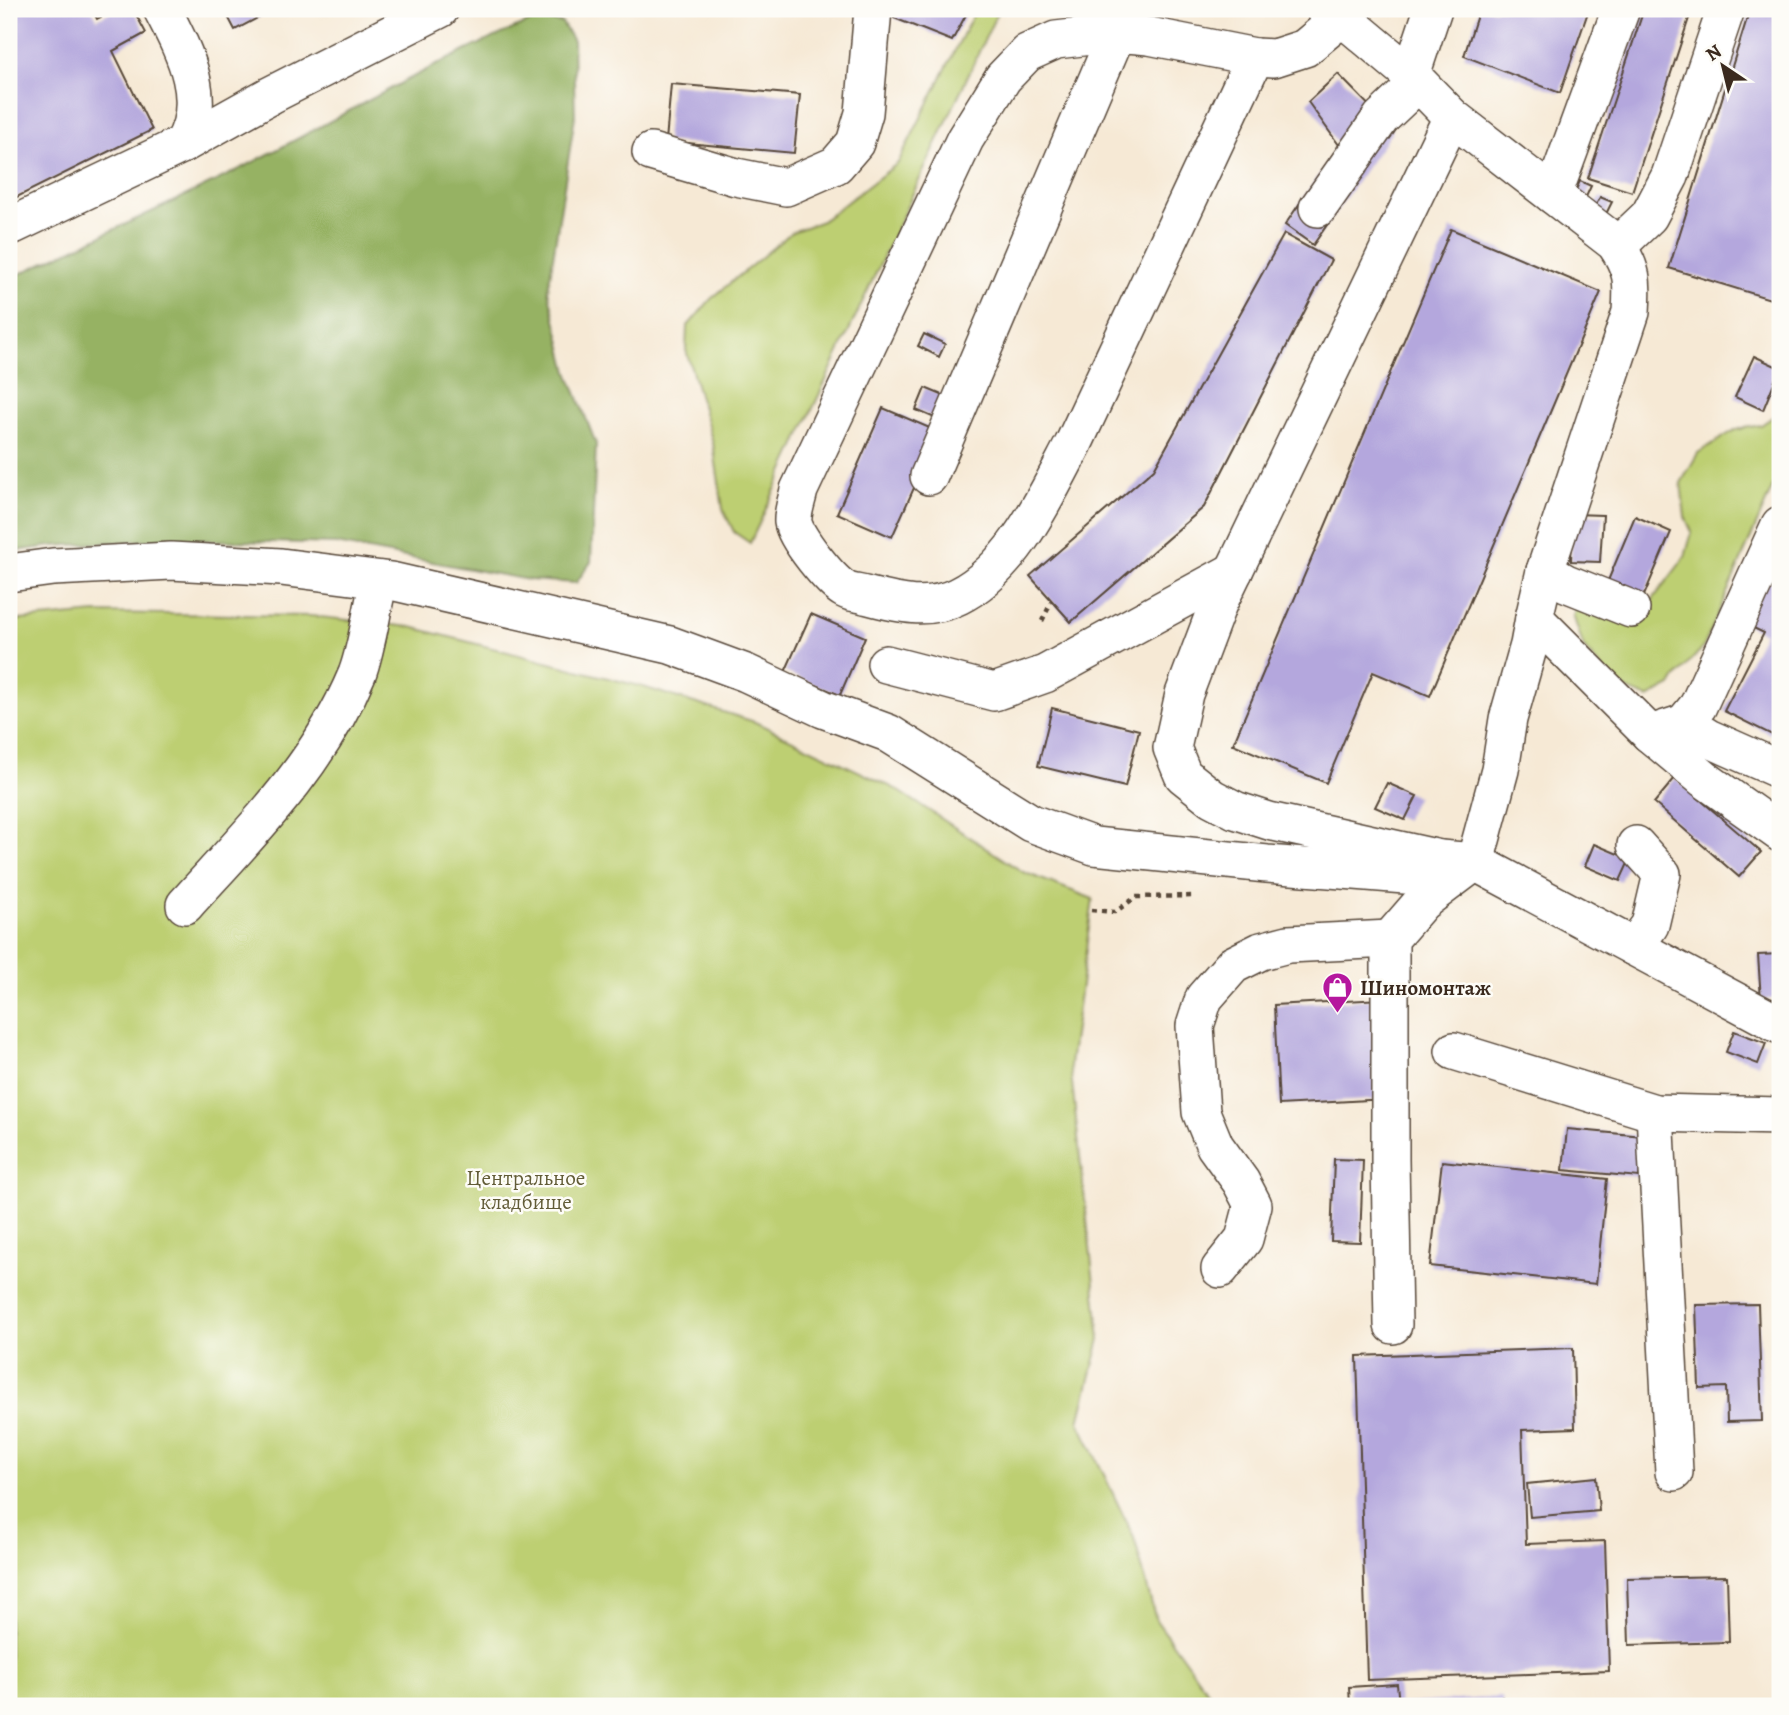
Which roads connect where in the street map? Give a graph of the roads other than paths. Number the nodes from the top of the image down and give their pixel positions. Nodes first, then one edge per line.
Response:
1 (162, 9) edge
2 (440, 9) edge
3 (873, 9) edge
4 (1433, 9) edge
5 (1620, 9) edge
6 (1726, 9) edge
7 (1340, 12) edge
8 (1117, 33) junction
9 (1255, 57) junction
10 (1414, 79) junction
11 (1452, 117) junction
12 (183, 144) junction
13 (650, 152) dead end
14 (1553, 195) junction
15 (1318, 208) dead end
16 (9, 227) edge
17 (1615, 243) junction
18 (929, 476) dead end
19 (1780, 525) edge
20 (1545, 570) junction
21 (1234, 571) junction
22 (9, 573) edge
23 (379, 580) junction
24 (1631, 608) dead end
25 (1534, 618) junction
26 (886, 664) dead end
27 (1667, 728) junction
28 (1780, 770) edge
29 (1780, 833) edge
30 (1636, 845) dead end
31 (1457, 860) junction
32 (185, 905) dead end
33 (1390, 939) junction
34 (1634, 947) junction
35 (1780, 1025) edge
36 (1454, 1051) dead end
37 (1655, 1113) junction
38 (1780, 1116) edge
39 (1220, 1269) dead end
40 (1393, 1325) dead end
41 (1674, 1472) dead end

1 - 12 lane
2 - 12 lane
3 - 13 lane
4 - 10 lane
5 - 14 lane
6 - 17 lane
7 - 9 lane
7 - 10 lane
8 - 9 lane
8 - 9 lane
8 - 18 lane
10 - 11 lane
10 - 15 lane
11 - 14 lane
11 - 21 lane
12 - 16 lane
14 - 17 lane
17 - 20 lane
19 - 27 lane
20 - 24 lane
20 - 25 lane
21 - 26 lane
21 - 31 lane
22 - 23 lane
23 - 31 lane
23 - 32 lane
25 - 27 lane
25 - 31 lane
27 - 28 lane
27 - 29 lane
30 - 34 lane
31 - 33 lane
31 - 34 lane
33 - 39 lane
33 - 40 lane
34 - 35 lane
36 - 37 lane
37 - 38 lane
37 - 41 lane

